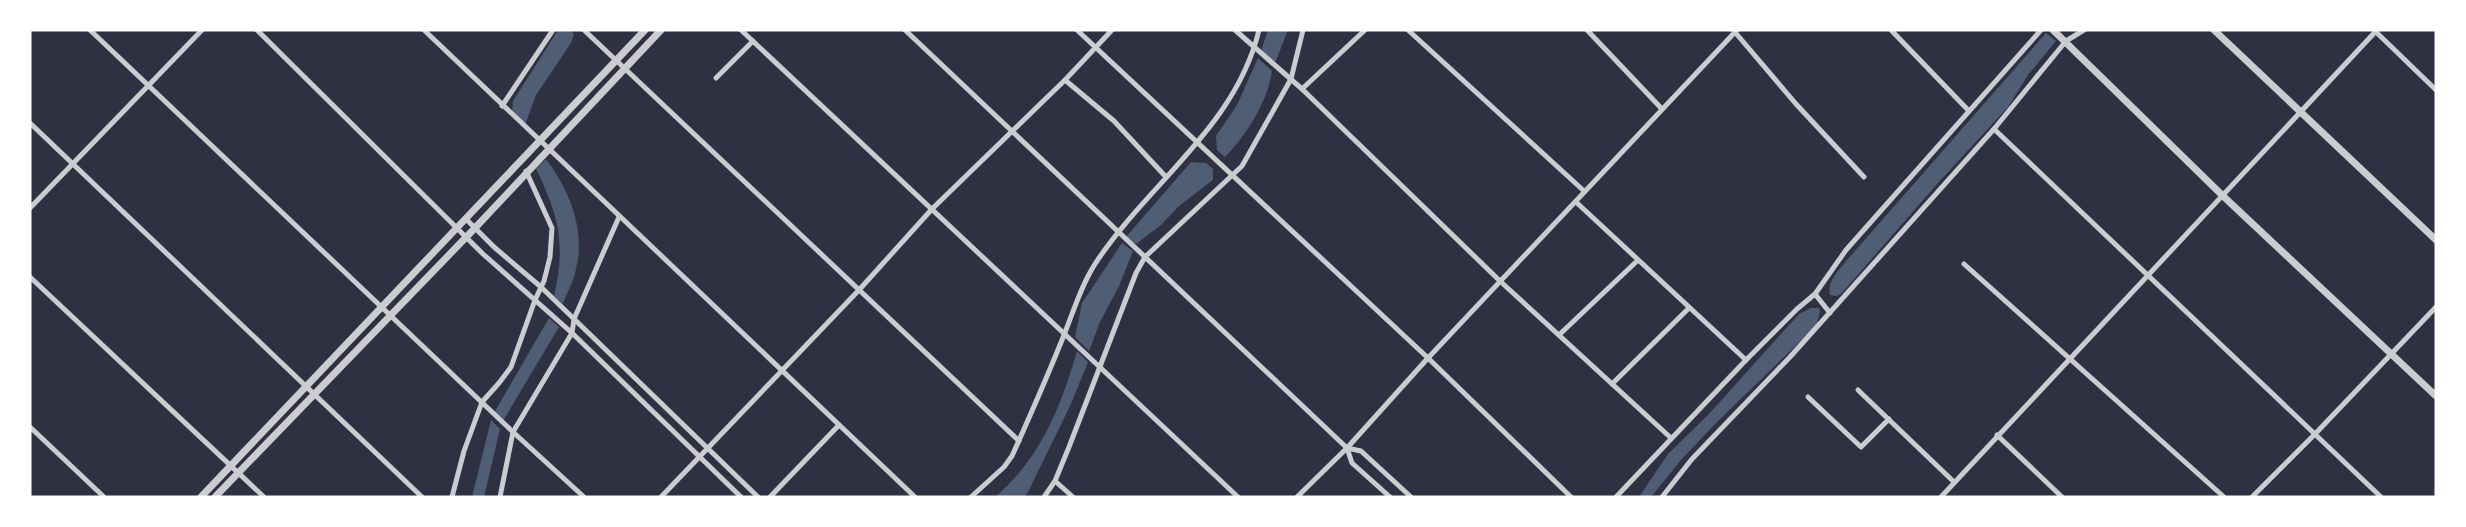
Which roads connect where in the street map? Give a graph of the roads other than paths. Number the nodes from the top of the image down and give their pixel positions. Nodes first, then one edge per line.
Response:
1 (90, 30) edge
2 (202, 30) edge
3 (257, 30) edge
4 (424, 30) edge
5 (553, 30) edge
6 (584, 30) edge
7 (645, 30) edge
8 (661, 30) edge
9 (741, 30) edge
10 (905, 30) edge
11 (1077, 30) edge
12 (1112, 30) edge
13 (1235, 30) edge
14 (1259, 30) edge
15 (1303, 30) edge
16 (1365, 30) edge
17 (1408, 30) edge
18 (1587, 30) edge
19 (1891, 30) edge
20 (2041, 30) edge
21 (2053, 30) edge
22 (2084, 30) edge
23 (2214, 30) edge
24 (2376, 30) edge
25 (1735, 31) edge
26 (753, 41) junction
27 (2066, 42) junction
28 (1095, 47) junction
29 (1255, 49) junction
30 (616, 60) junction
31 (624, 69) junction
32 (716, 78) dead end
33 (1065, 80) junction
34 (1291, 80) junction
35 (148, 86) junction
36 (1302, 89) junction
37 (2436, 90) edge
38 (502, 106) junction
39 (1662, 109) junction
40 (1969, 111) junction
41 (2301, 114) junction
42 (30, 123) edge
43 (1994, 129) junction
44 (1013, 130) junction
45 (541, 141) junction
46 (1197, 144) junction
47 (549, 149) junction
48 (73, 163) junction
49 (526, 171) junction
50 (1234, 175) junction
51 (1166, 177) junction
52 (1864, 177) dead end
53 (1584, 191) junction
54 (2223, 196) junction
55 (1576, 202) junction
56 (30, 208) edge
57 (932, 209) junction
58 (619, 217) junction
59 (466, 219) junction
60 (458, 228) junction
61 (475, 228) junction
62 (1119, 232) junction
63 (466, 236) junction
64 (2436, 240) edge
65 (1145, 257) junction
66 (1637, 261) junction
67 (1964, 264) dead end
68 (2147, 275) junction
69 (30, 277) edge
70 (1501, 282) junction
71 (541, 287) junction
72 (859, 290) junction
73 (1815, 294) junction
74 (535, 300) junction
75 (381, 305) junction
76 (2436, 307) edge
77 (1689, 308) junction
78 (1830, 312) junction
79 (390, 314) junction
80 (574, 319) junction
81 (572, 333) junction
82 (1065, 333) junction
83 (1560, 336) junction
84 (2392, 354) junction
85 (1428, 358) junction
86 (1746, 360) junction
87 (2069, 360) junction
88 (1100, 365) junction
89 (782, 371) junction
90 (1612, 384) junction
91 (307, 386) junction
92 (1858, 390) dead end
93 (315, 393) junction
94 (2436, 396) edge
95 (1808, 398) dead end
96 (482, 402) junction
97 (1889, 419) junction
98 (839, 425) junction
99 (30, 427) edge
100 (513, 432) junction
101 (2315, 434) junction
102 (1997, 435) junction
103 (1671, 438) junction
104 (1019, 441) junction
105 (1347, 448) junction
106 (707, 449) junction
107 (699, 457) junction
108 (231, 466) junction
109 (238, 472) junction
110 (1055, 481) junction
111 (1954, 482) junction
112 (104, 497) edge
113 (201, 497) edge
114 (215, 497) edge
115 (264, 497) edge
116 (422, 497) edge
117 (452, 497) edge
118 (500, 497) edge
119 (584, 497) edge
120 (661, 497) edge
121 (741, 497) edge
122 (758, 497) edge
123 (770, 497) edge
124 (915, 497) edge
125 (971, 497) edge
126 (1044, 497) edge
127 (1073, 497) edge
128 (1238, 497) edge
129 (1297, 497) edge
130 (1390, 497) edge
131 (1412, 497) edge
132 (1571, 497) edge
133 (1616, 497) edge
134 (1662, 497) edge
135 (1941, 497) edge
136 (2062, 497) edge
137 (2224, 497) edge
138 (2252, 497) edge
139 (2381, 497) edge

1 - 35 street
2 - 35 street
3 - 60 street
4 - 38 street
5 - 38 street
6 - 30 street
7 - 30 street
8 - 31 street
9 - 26 street
10 - 44 street
11 - 28 street
12 - 28 street
13 - 29 street
14 - 29 street
15 - 34 street
16 - 36 street
17 - 53 street
18 - 39 street
19 - 40 street
20 - 40 street
21 - 27 street
22 - 27 street
23 - 41 street
24 - 37 street
24 - 41 street
25 - 39 street
25 - 52 street
26 - 32 street
26 - 57 street
27 - 43 street
27 - 54 street
28 - 33 street
28 - 46 street
29 - 34 street
29 - 46 street
30 - 31 street
30 - 45 street
31 - 47 street
31 - 72 street
33 - 44 street
33 - 51 street
34 - 36 street
34 - 50 street
35 - 48 street
35 - 75 street
36 - 70 street
38 - 45 street
39 - 53 street
40 - 73 street
41 - 54 street
41 - 64 street
42 - 48 street
43 - 68 street
43 - 78 street
44 - 57 street
44 - 62 street
45 - 47 street
45 - 59 street
46 - 50 street
46 - 51 street
47 - 49 street
47 - 58 street
48 - 56 street
48 - 91 street
49 - 61 street
49 - 71 street
50 - 65 street
50 - 85 street
51 - 62 street
53 - 55 street
54 - 68 street
54 - 84 street
55 - 66 street
55 - 70 street
57 - 72 street
57 - 82 street
58 - 80 street
58 - 89 street
59 - 60 street
59 - 61 street
60 - 63 street
60 - 75 street
61 - 63 street
61 - 71 street
62 - 65 street
62 - 82 street
63 - 74 street
63 - 79 street
65 - 88 street
65 - 105 street
66 - 77 street
66 - 83 street
67 - 87 street
68 - 87 street
68 - 101 street
69 - 108 street
70 - 83 street
70 - 85 street
71 - 74 street
71 - 80 street
72 - 89 street
72 - 104 street
73 - 78 street
73 - 86 street
74 - 81 street
74 - 96 street
75 - 79 street
75 - 91 street
76 - 84 street
77 - 86 street
77 - 90 street
78 - 134 street
79 - 93 street
79 - 96 street
80 - 81 street
80 - 106 street
81 - 100 street
81 - 107 street
82 - 88 street
82 - 104 street
83 - 90 street
84 - 94 street
84 - 101 street
85 - 105 street
85 - 132 street
86 - 103 street
87 - 102 street
87 - 137 street
88 - 110 street
88 - 128 street
89 - 98 street
89 - 106 street
90 - 103 street
91 - 93 street
91 - 108 street
92 - 97 street
93 - 109 street
93 - 116 street
95 - 97 street
96 - 100 street
96 - 117 street
97 - 111 street
98 - 123 street
98 - 124 street
99 - 112 street
100 - 118 street
100 - 119 street
101 - 138 street
101 - 139 street
102 - 111 street
102 - 136 street
103 - 133 street
104 - 125 street
105 - 129 street
105 - 130 street
105 - 131 street
106 - 107 street
106 - 122 street
107 - 120 street
107 - 121 street
108 - 109 street
108 - 113 street
109 - 114 street
109 - 115 street
110 - 126 street
110 - 127 street
111 - 135 street

